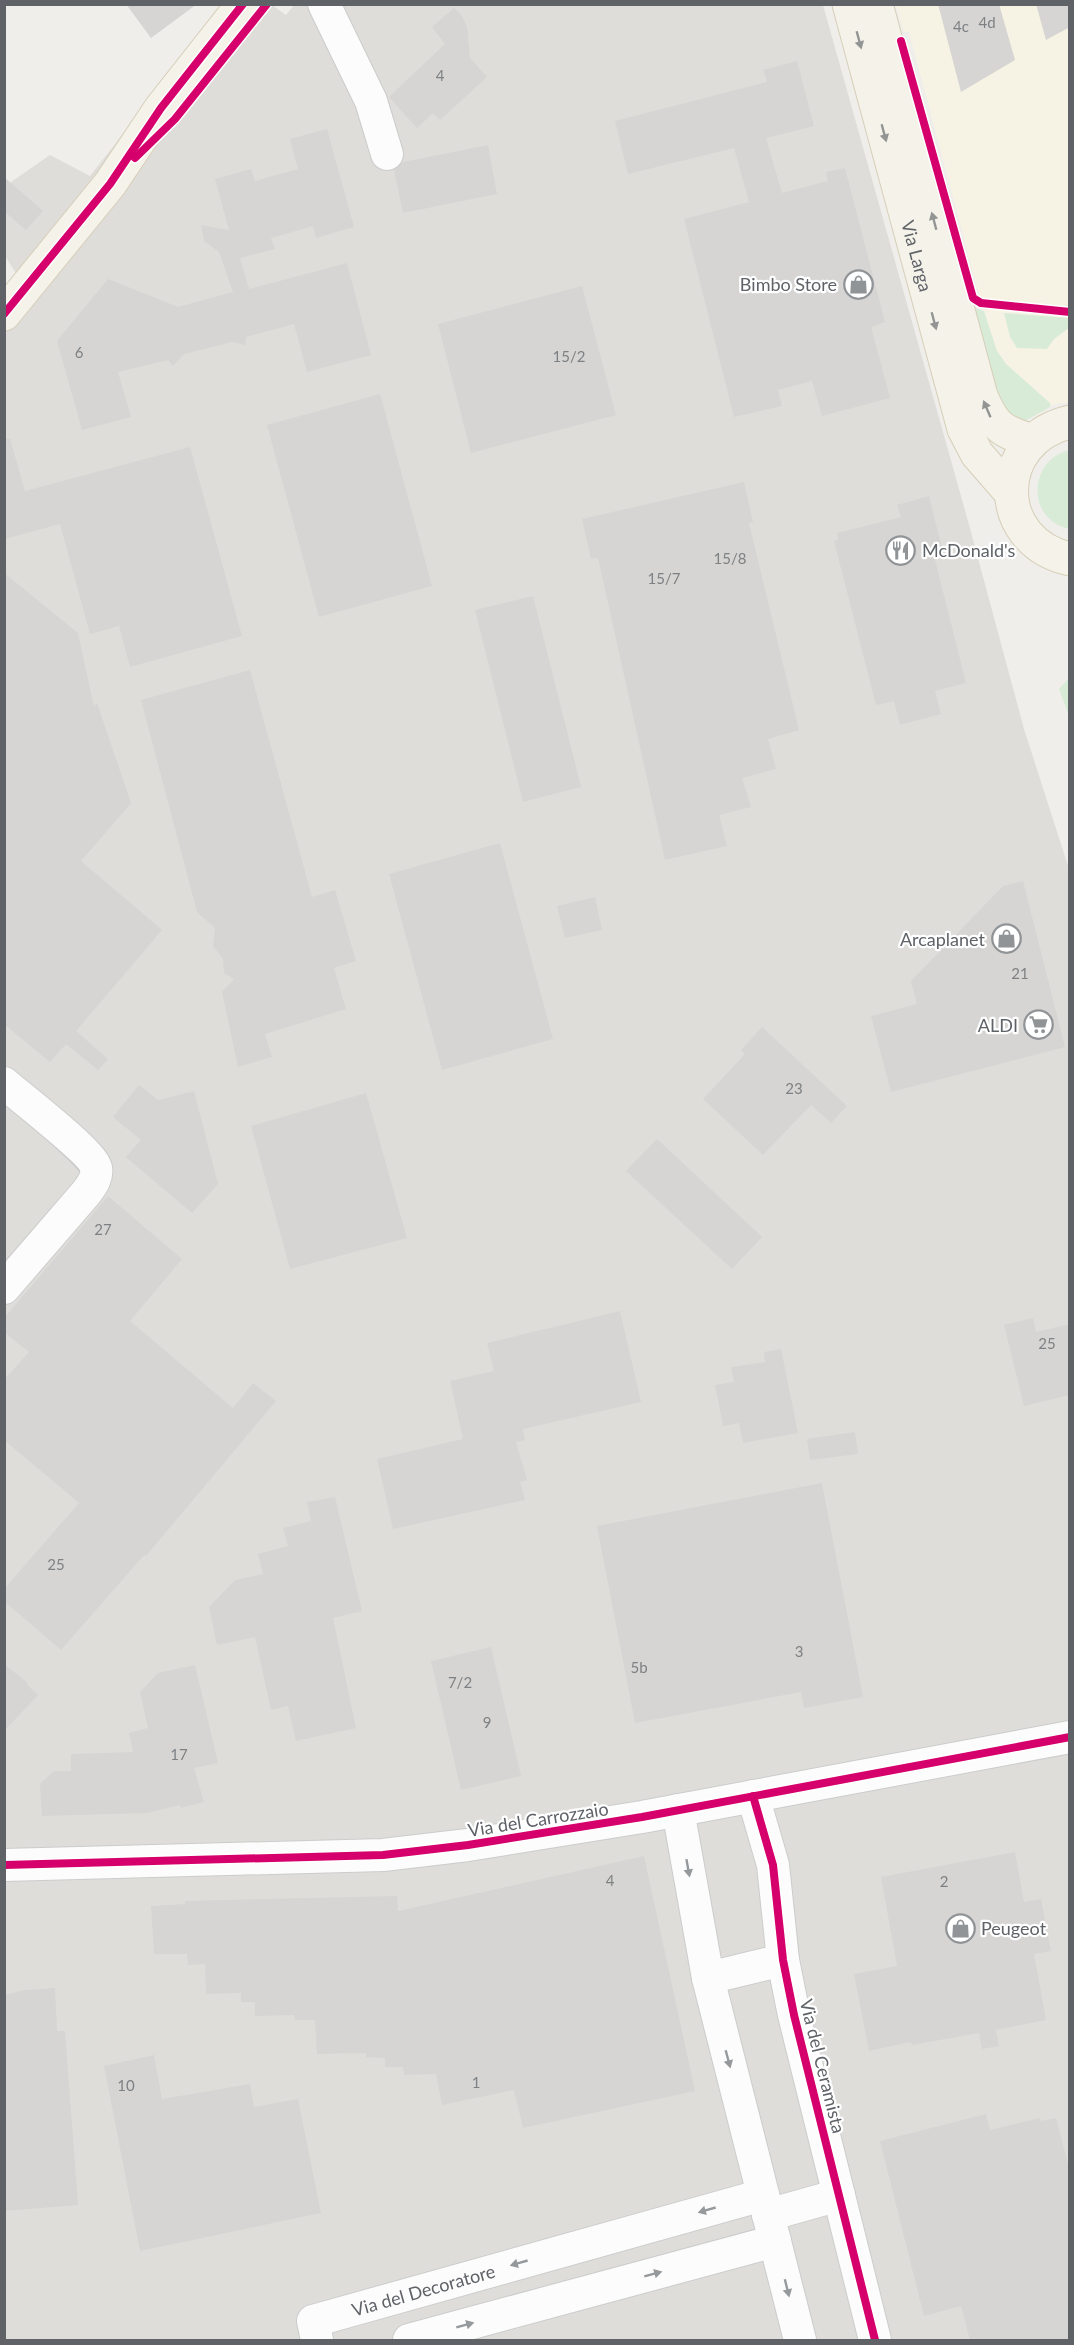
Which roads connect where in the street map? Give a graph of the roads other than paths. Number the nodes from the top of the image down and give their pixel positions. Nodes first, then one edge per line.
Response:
1 (243, 4) edge
2 (267, 4) edge
3 (324, 4) edge
4 (849, 4) edge
5 (876, 4) edge
6 (387, 154) dead end
7 (110, 184) junction
8 (4, 314) edge
9 (1070, 422) edge
10 (1032, 441) junction
11 (1011, 493) junction
12 (1070, 559) edge
13 (4, 1083) edge
14 (4, 1288) edge
15 (1070, 1737) edge
16 (753, 1796) junction
17 (678, 1810) junction
18 (4, 1865) edge
19 (783, 1960) junction
20 (708, 1978) junction
21 (839, 2195) junction
22 (769, 2217) junction
23 (553, 2253) junction
24 (565, 2298) junction
25 (317, 2340) edge
26 (409, 2340) edge
27 (800, 2340) edge
28 (875, 2340) edge

1 - 7 main road
2 - 7 main road
3 - 6 street
4 -> 11 main road, Via Larga
10 -> 5 main road, Via Larga
7 - 8 main road
9 - 10 main road
10 - 11 main road
11 - 12 main road
13 - 14 street
15 - 16 street, Via del Carrozzaio
16 - 17 street, Via del Carrozzaio
16 - 19 street, Via del Ceramista
17 - 18 street, Via del Carrozzaio
17 -> 20 street
19 - 20 street
19 - 21 street, Via del Ceramista
20 -> 22 street
21 - 22 street
21 - 28 street, Via del Ceramista
22 -> 23 street, Via del Decoratore
24 -> 22 street
22 -> 27 street
23 - 24 street
23 -> 25 street, Via del Decoratore
26 -> 24 street

